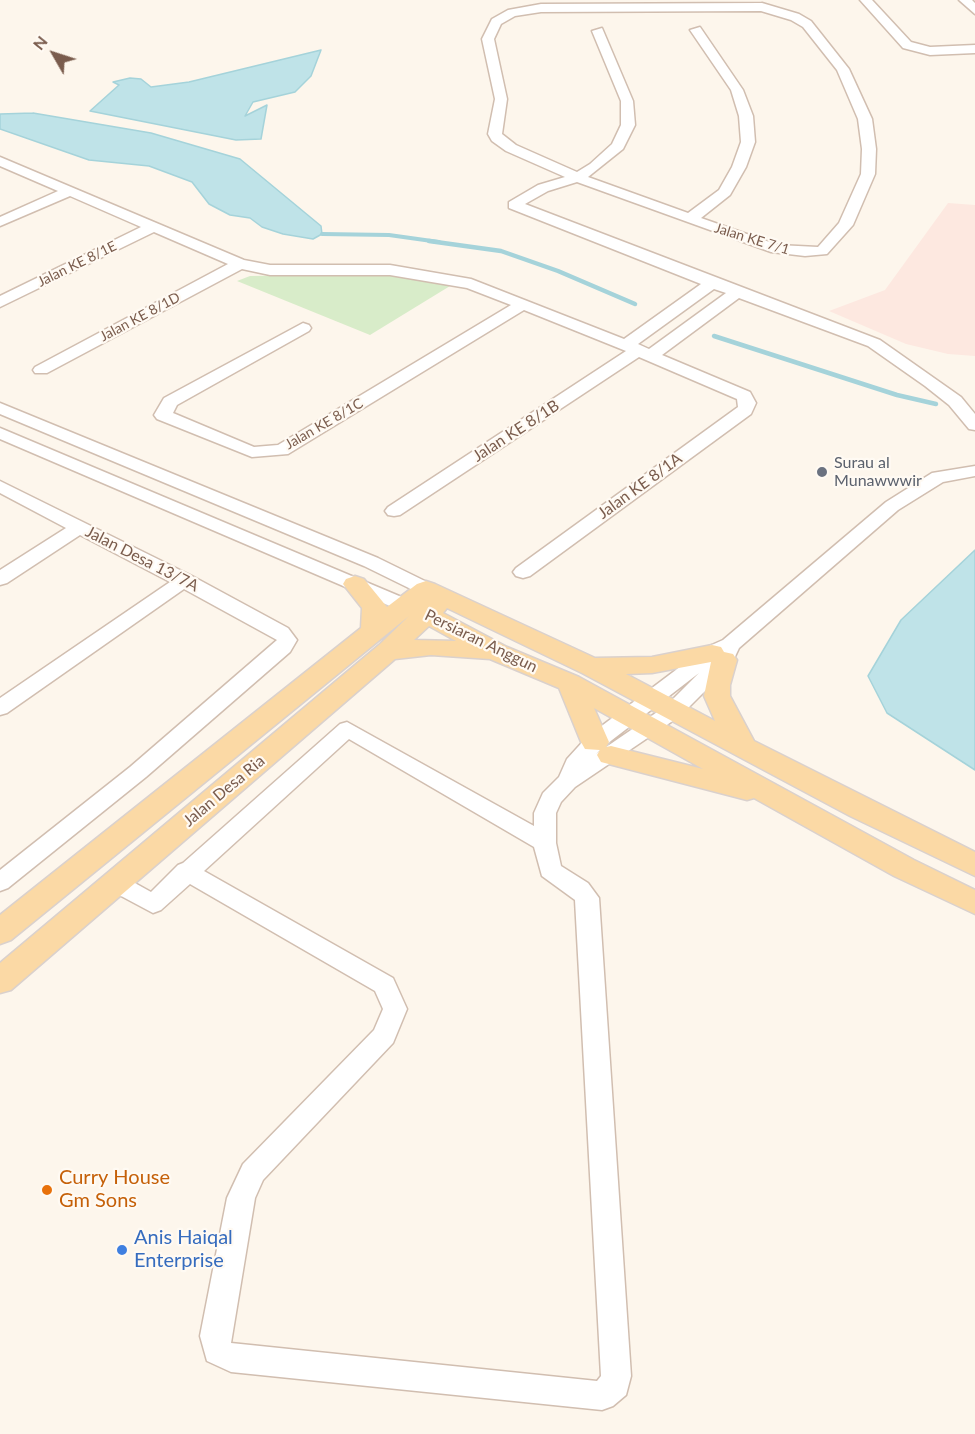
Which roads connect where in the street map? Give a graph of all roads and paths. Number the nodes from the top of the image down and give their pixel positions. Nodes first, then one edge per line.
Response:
1 (866, 0) edge
2 (965, 0) edge
3 (975, 10) edge
4 (696, 30) dead end
5 (598, 31) dead end
6 (975, 49) edge
7 (0, 161) edge
8 (573, 180) junction
9 (69, 190) junction
10 (690, 219) junction
11 (0, 222) edge
12 (153, 227) junction
13 (240, 264) junction
14 (712, 283) junction
15 (738, 292) junction
16 (0, 302) edge
17 (524, 304) junction
18 (303, 328) dead end
19 (638, 350) junction
20 (41, 370) dead end
21 (0, 408) edge
22 (975, 424) edge
23 (0, 433) edge
24 (975, 471) edge
25 (1, 486) edge
26 (394, 511) dead end
27 (80, 528) junction
28 (523, 572) dead end
29 (0, 579) edge
30 (185, 580) junction
31 (355, 584) junction
32 (425, 601) junction
33 (381, 640) junction
34 (722, 652) junction
35 (498, 653) junction
36 (580, 675) junction
37 (0, 708) edge
38 (652, 714) junction
39 (745, 748) junction
40 (603, 749) junction
41 (786, 800) junction
42 (545, 843) junction
43 (975, 865) edge
44 (186, 871) junction
45 (0, 882) edge
46 (116, 883) junction
47 (975, 903) edge
48 (0, 932) edge
49 (0, 981) edge

1 - 6 street
2 - 3 street
4 - 10 street
5 - 8 street
7 - 9 street
8 - 10 street, Jalan KE 7/1
8 - 10 street, Jalan KE 7/1
8 - 14 street
9 - 11 street
9 - 12 street
12 - 13 street
12 - 16 street, Jalan KE 8/1E
13 - 17 street
13 - 20 street, Jalan KE 8/1D
14 - 15 street
14 - 19 street
15 - 19 street
15 - 22 street
17 - 18 street, Jalan KE 8/1C
17 - 19 street
19 - 26 street, Jalan KE 8/1B
19 - 28 street, Jalan KE 8/1A
21 - 32 street, Persiaran Anggun
23 - 31 street, Persiaran Anggun
24 - 34 street
25 - 27 street, Jalan Desa 13/7A
27 - 29 street
27 - 30 street, Jalan Desa 13/7A
30 - 37 street
30 - 45 street, Jalan Desa 13/7A
31 - 32 street, Persiaran Anggun
31 - 33 main road
32 - 33 main road, Jalan Desa Ria
32 - 35 main road, Persiaran Anggun
32 - 36 main road, Persiaran Anggun
33 - 35 main road
33 - 46 main road, Jalan Desa Ria
33 - 48 main road, Jalan Desa Ria
34 - 36 main road
34 - 38 street
34 - 39 main road
35 - 36 main road, Persiaran Anggun
36 - 38 main road, Persiaran Anggun
36 - 40 main road
38 - 39 main road, Persiaran Anggun
38 - 40 street
38 - 41 main road, Persiaran Anggun
39 - 43 main road, Persiaran Anggun
40 - 41 main road
40 - 42 street
41 - 47 main road, Persiaran Anggun
42 - 44 street
42 - 44 street
44 - 46 street
46 - 49 main road, Jalan Desa Ria

